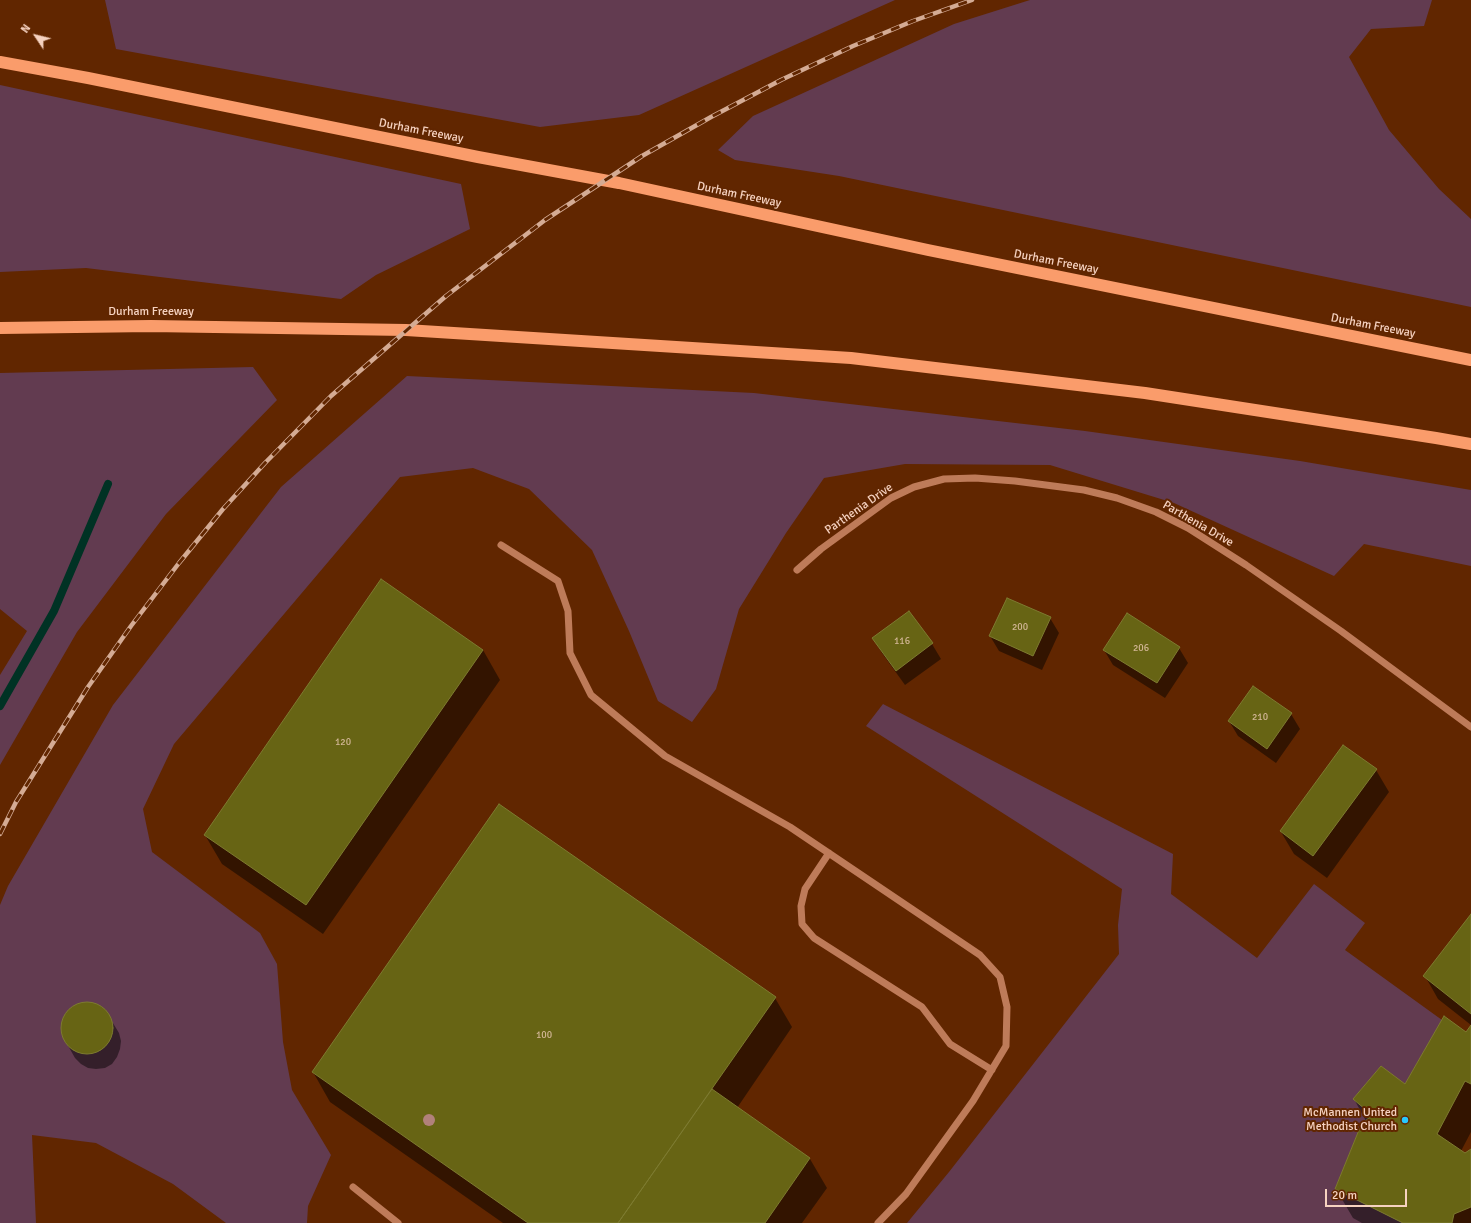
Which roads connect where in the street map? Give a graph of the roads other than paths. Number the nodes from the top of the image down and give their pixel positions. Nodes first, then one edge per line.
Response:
1 (0, 62) edge
2 (0, 328) edge
3 (1471, 360) edge
4 (1471, 444) edge
5 (501, 545) dead end
6 (797, 570) dead end
7 (1471, 727) edge
8 (829, 853) junction
9 (992, 1070) junction
10 (353, 1187) dead end
11 (398, 1223) edge
12 (878, 1223) edge

1 - 3 highway, Durham Freeway
2 - 4 highway, Durham Freeway
5 - 8 street
6 - 7 street, Parthenia Drive
8 - 9 street
8 - 9 street
9 - 12 street
10 - 11 street

